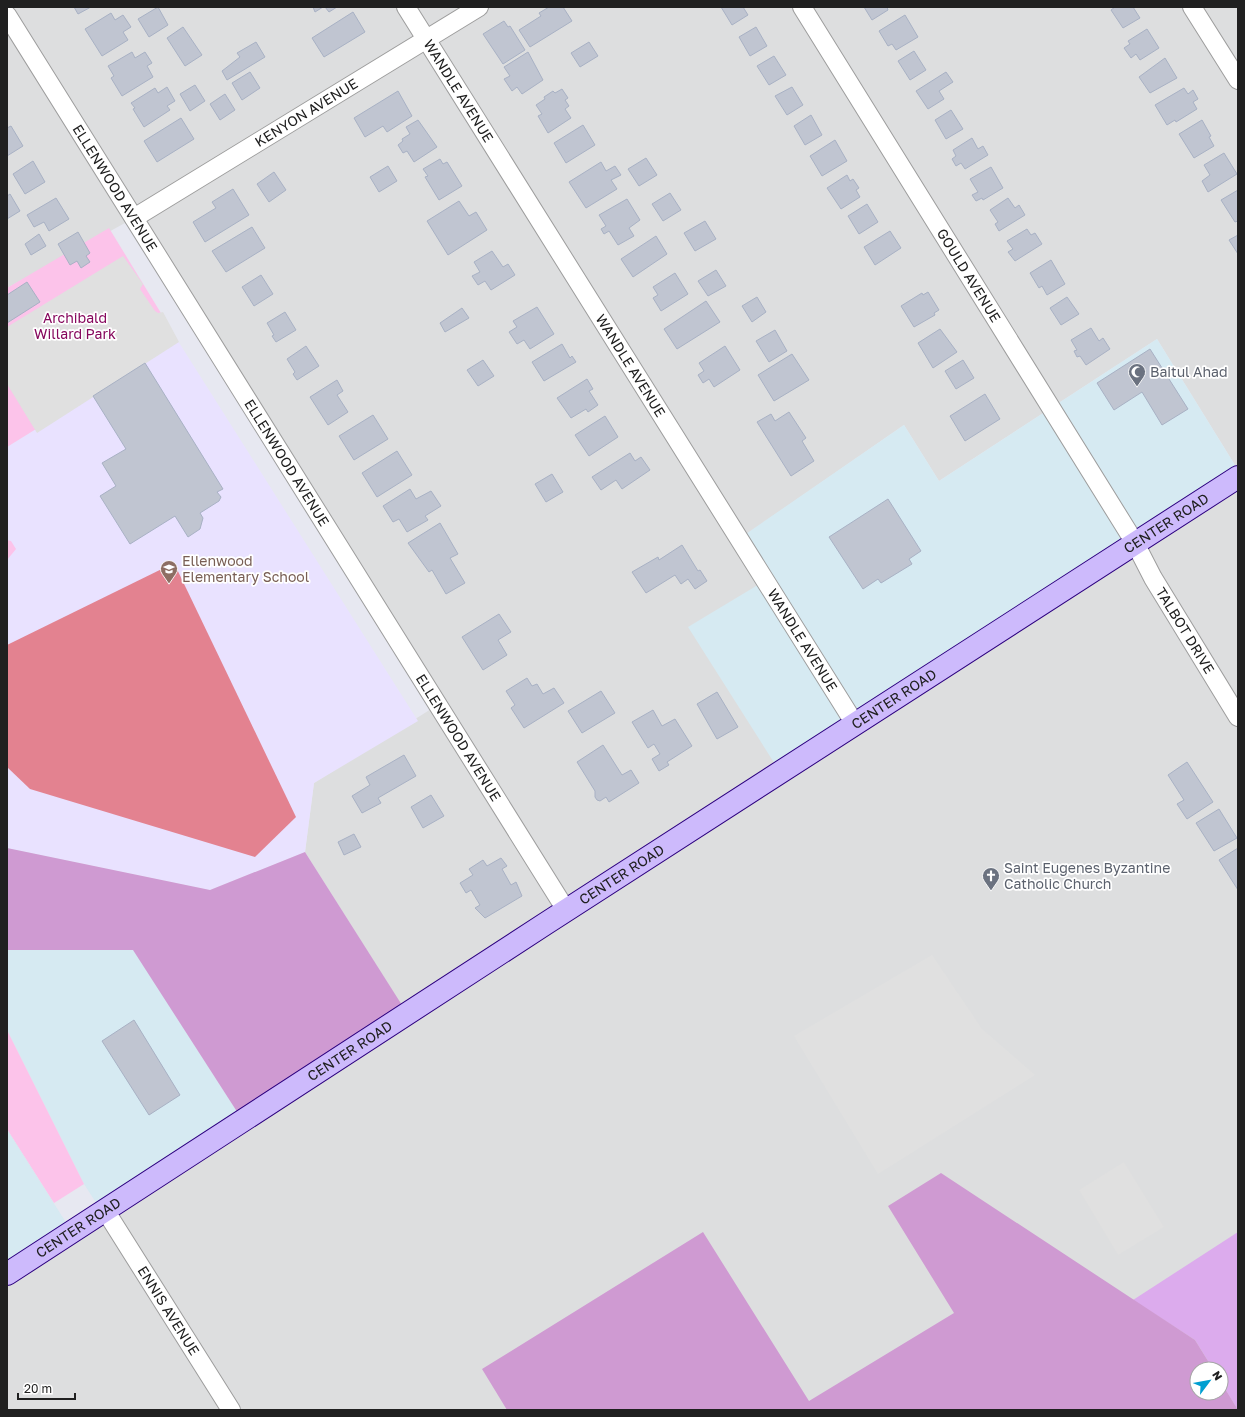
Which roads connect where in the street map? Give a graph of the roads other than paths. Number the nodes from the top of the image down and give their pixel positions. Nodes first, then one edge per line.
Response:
1 (406, 7) edge
2 (479, 7) edge
3 (802, 7) edge
4 (1192, 7) edge
5 (7, 15) edge
6 (427, 40) junction
7 (1238, 80) edge
8 (134, 218) junction
9 (1238, 477) edge
10 (1135, 543) junction
11 (1238, 717) edge
12 (855, 724) junction
13 (566, 910) junction
14 (105, 1210) junction
15 (7, 1274) edge
16 (231, 1410) edge

1 - 6 street, WANDLE AVENUE
2 - 6 street, KENYON AVENUE
3 - 10 street, GOULD AVENUE
4 - 7 street
5 - 8 street, ELLENWOOD AVENUE
6 - 8 street, KENYON AVENUE
6 - 12 street, WANDLE AVENUE
8 - 13 street, ELLENWOOD AVENUE
9 - 10 main road, CENTER ROAD
10 - 11 street, TALBOT DRIVE
10 - 12 main road, CENTER ROAD
12 - 13 main road, CENTER ROAD
13 - 14 main road, CENTER ROAD
14 - 15 main road, CENTER ROAD
14 - 16 street, ENNIS AVENUE

